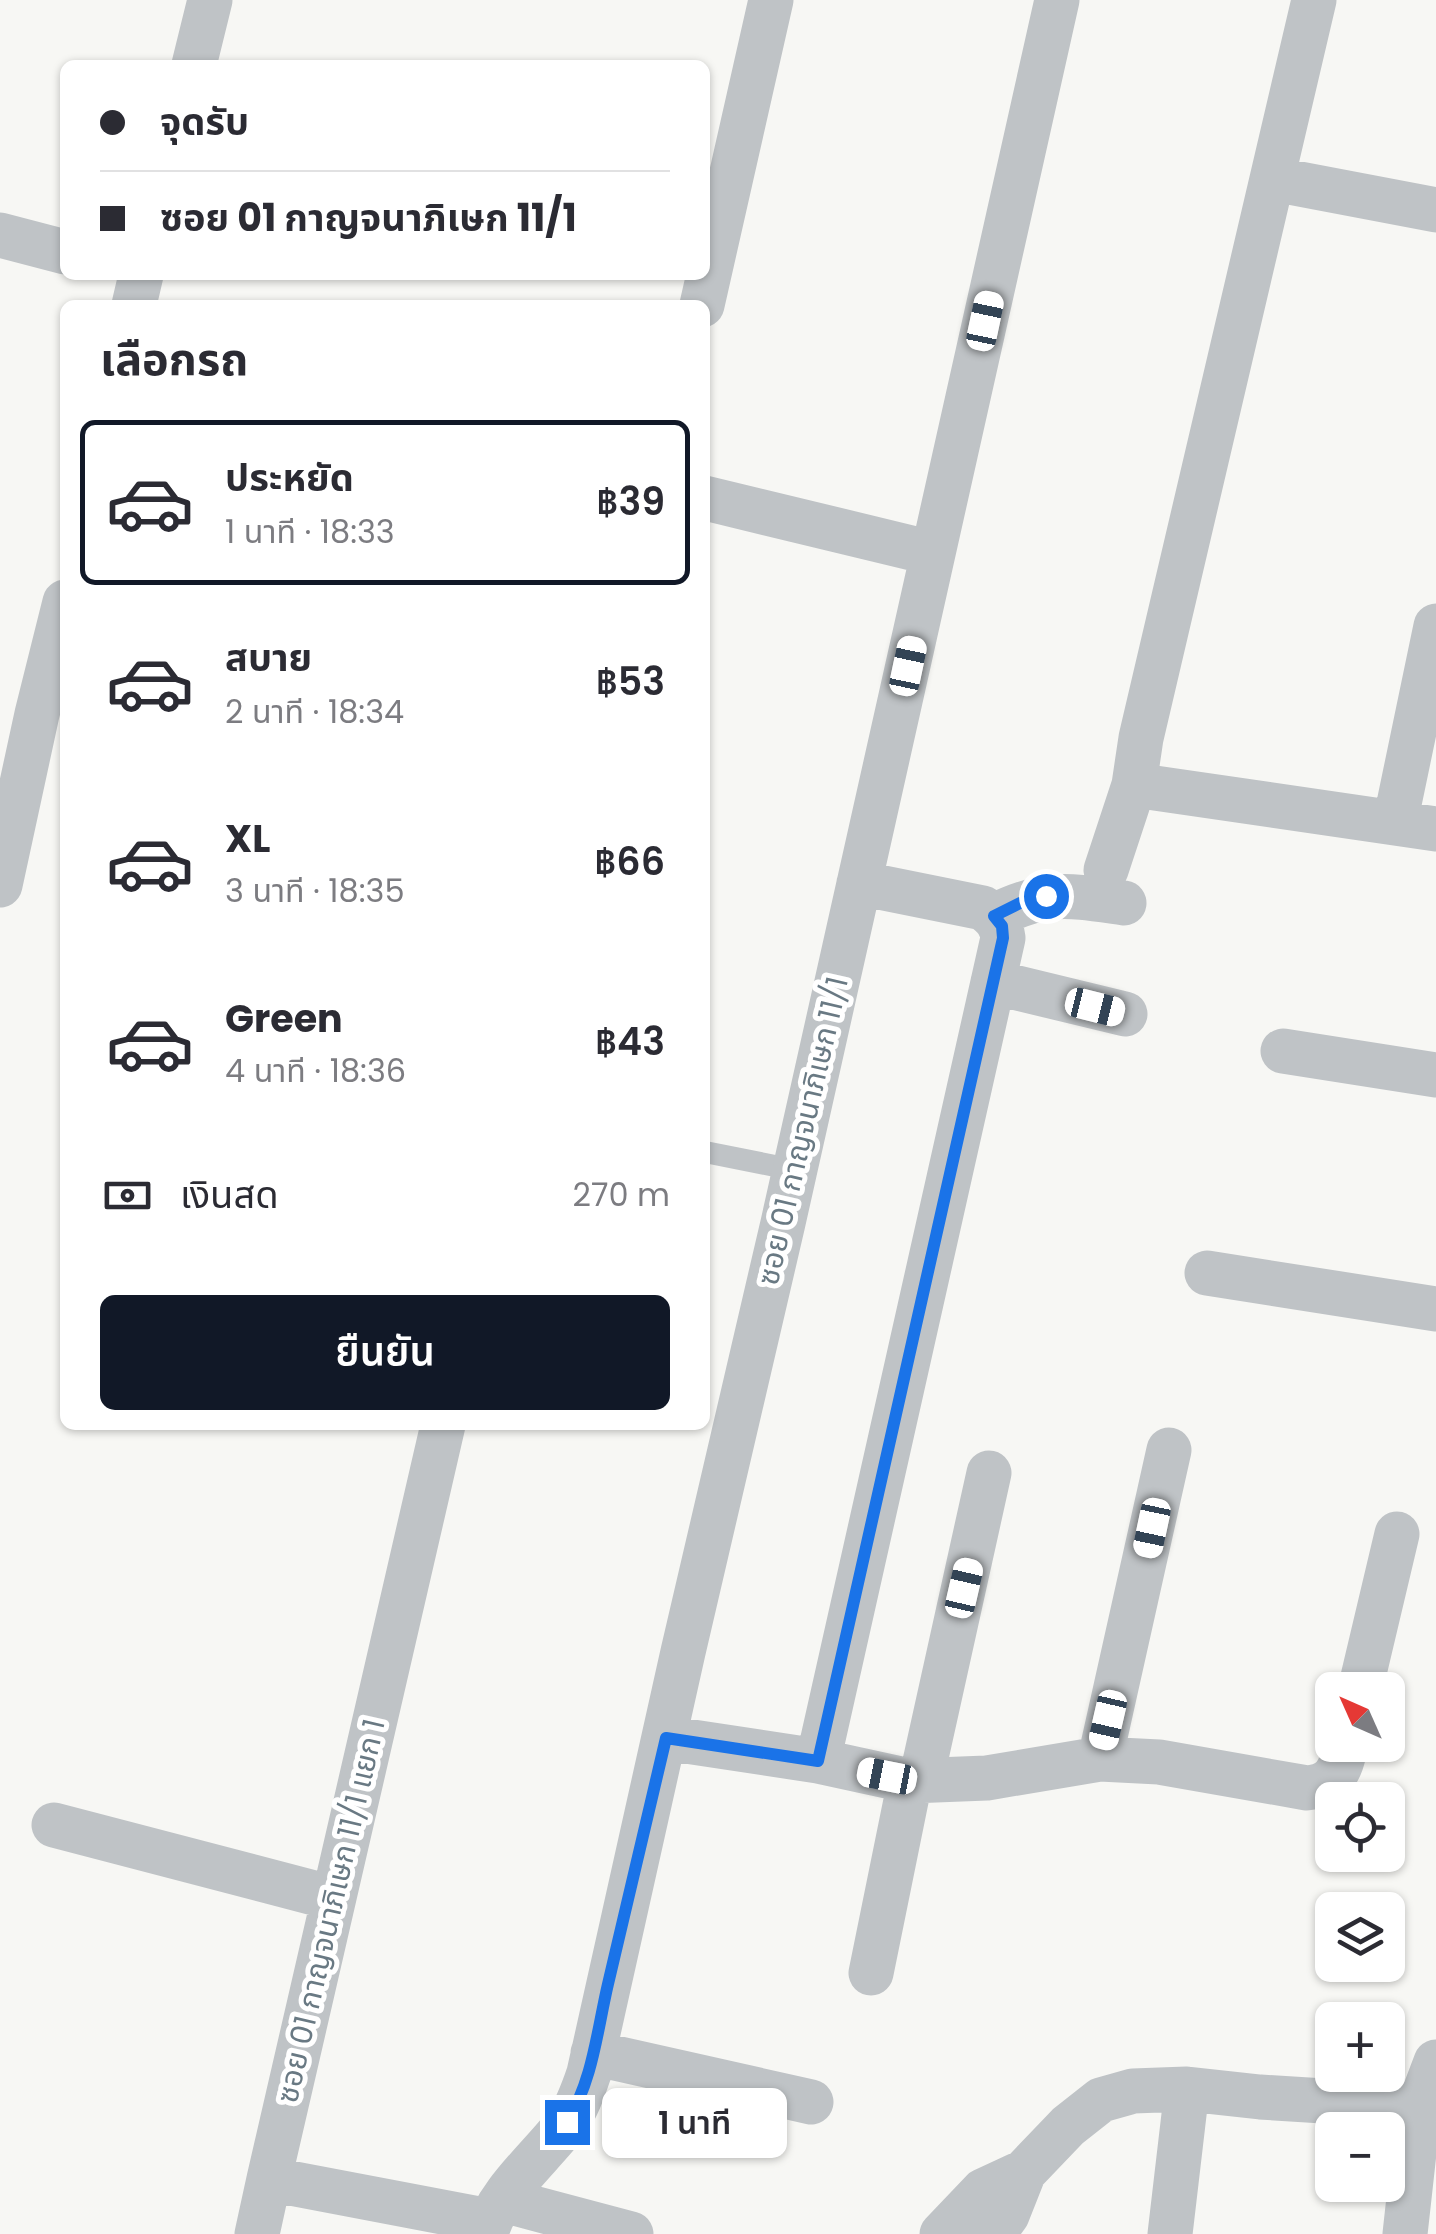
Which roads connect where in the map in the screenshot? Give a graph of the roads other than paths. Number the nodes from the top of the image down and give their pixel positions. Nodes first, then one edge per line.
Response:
1 (210, 0) edge
2 (771, 0) edge
3 (1057, 0) edge
4 (1314, 0) edge
5 (195, 60) edge
6 (721, 154) edge
7 (1274, 179) junction
8 (1436, 210) edge
9 (0, 235) edge
10 (710, 241) edge
11 (60, 251) edge
12 (710, 499) edge
13 (932, 553) junction
14 (60, 614) edge
15 (1436, 626) edge
16 (19, 708) edge
17 (1134, 784) junction
18 (1416, 826) edge
19 (858, 883) junction
20 (0, 885) edge
21 (994, 916) junction
22 (993, 982) junction
23 (1124, 1014) dead end
24 (1282, 1051) dead end
25 (1436, 1075) edge
26 (710, 1153) edge
27 (794, 1170) junction
28 (1207, 1274) dead end
29 (1436, 1309) edge
30 (442, 1430) edge
31 (1169, 1450) dead end
32 (989, 1473) dead end
33 (1397, 1534) dead end
34 (1364, 1672) edge
35 (666, 1738) junction
36 (1100, 1759) junction
37 (818, 1761) junction
38 (1341, 1762) edge
39 (916, 1780) junction
40 (54, 1825) dead end
41 (334, 1898) junction
42 (871, 1973) dead end
43 (593, 2053) junction
44 (1436, 2062) edge
45 (1187, 2089) junction
46 (812, 2102) dead end
47 (1420, 2107) junction
48 (269, 2179) junction
49 (493, 2218) edge
50 (962, 2231) edge
51 (257, 2234) edge
52 (631, 2234) edge
53 (1170, 2234) edge
54 (1405, 2234) edge

1 - 5 street
2 - 6 street
3 - 13 street, ซอย 01 กาญจนาภิเษก 11/1
4 - 7 street
6 - 10 street
7 - 8 street
7 - 17 street
9 - 11 street
12 - 13 street
13 - 19 street, ซอย 01 กาญจนาภิเษก 11/1
14 - 16 street
15 - 18 street
16 - 20 street
17 - 18 street
17 - 21 street
19 - 21 street
19 - 27 street, ซอย 01 กาญจนาภิเษก 11/1
21 - 22 street
22 - 23 street
22 - 37 street
24 - 25 street
26 - 27 lane
27 - 35 street, ซอย 01 กาญจนาภิเษก 11/1
28 - 29 street
30 - 41 street, ซอย 01 กาญจนาภิเษก 11/1 แยก 1
31 - 36 street
32 - 39 street
33 - 34 street
35 - 37 street
35 - 43 street, ซอย 01 กาญจนาภิเษก 11/1
36 - 38 street
36 - 39 street
37 - 39 street
39 - 42 street
40 - 41 street
41 - 48 street, ซอย 01 กาญจนาภิเษก 11/1 แยก 1
43 - 46 street
43 - 49 street, ซอย 01 กาญจนาภิเษก 11/1
44 - 47 street
45 - 47 street
45 - 50 street
45 - 53 street
47 - 54 street
48 - 49 street
48 - 51 street, ซอย 01 กาญจนาภิเษก 11/1 แยก 1
49 - 52 street

